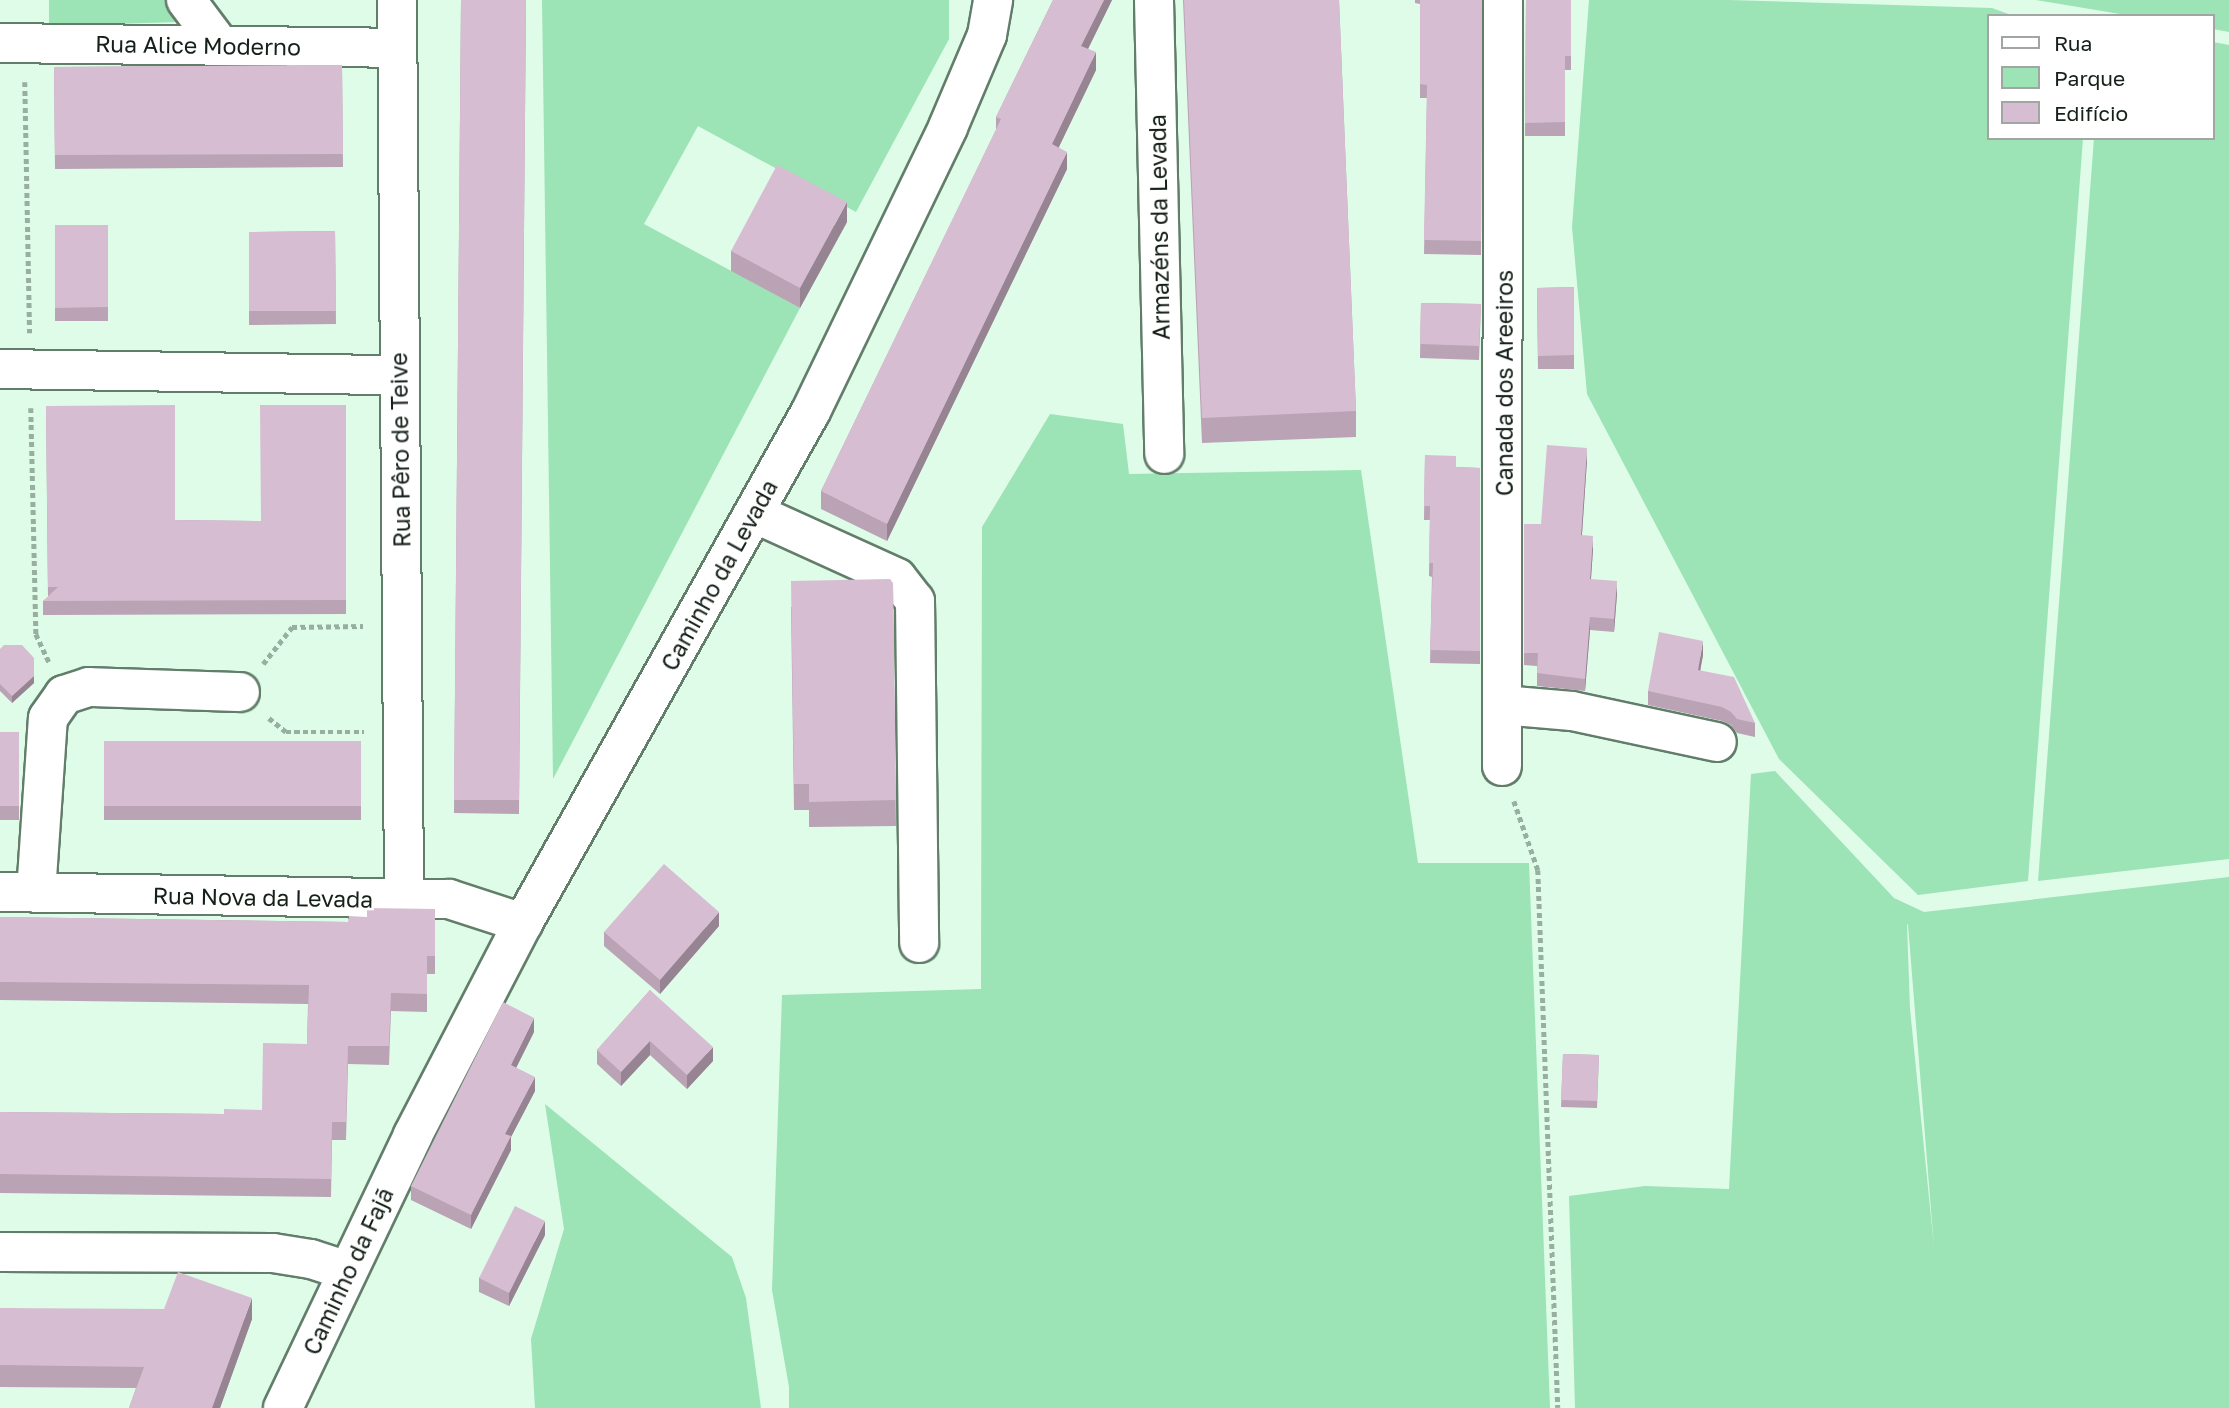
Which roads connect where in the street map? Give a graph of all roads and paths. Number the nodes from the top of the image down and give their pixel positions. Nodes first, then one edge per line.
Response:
1 (186, 0) edge
2 (397, 0) edge
3 (993, 0) edge
4 (1154, 0) edge
5 (1503, 0) edge
6 (0, 43) edge
7 (219, 44) junction
8 (396, 48) junction
9 (0, 369) edge
10 (399, 375) junction
11 (1164, 454) dead end
12 (754, 513) junction
13 (402, 625) junction
14 (240, 692) junction
15 (1502, 705) junction
16 (403, 732) junction
17 (1717, 742) dead end
18 (1502, 766) joint
19 (18, 893) edge
20 (404, 899) junction
21 (523, 923) junction
22 (919, 943) dead end
23 (413, 1135) joint
24 (0, 1252) edge
25 (347, 1271) junction
26 (283, 1408) edge
27 (1558, 1408) edge

1 - 7 street
2 - 8 street, Rua Pêro de Teive
3 - 12 street, Caminho da Levada
4 - 11 street, Armazéns da Levada
5 - 15 street, Canada dos Areeiros
6 - 7 street, Rua Alice Moderno
7 - 8 street, Rua Alice Moderno
8 - 10 street, Rua Pêro de Teive
9 - 10 street
10 - 13 street, Rua Pêro de Teive
12 - 21 street, Caminho da Levada
12 - 22 street
13 - 14 path
13 - 16 street, Rua Pêro de Teive
14 - 16 path
14 - 19 street
15 - 17 street
15 - 18 street, Canada dos Areeiros
16 - 20 street, Rua Pêro de Teive
18 - 27 path
19 - 20 street, Rua Nova da Levada
20 - 21 street, Rua Nova da Levada
21 - 23 street, Caminho da Levada
23 - 25 street, Caminho da Fajã
24 - 25 street
25 - 26 street, Caminho da Fajã

